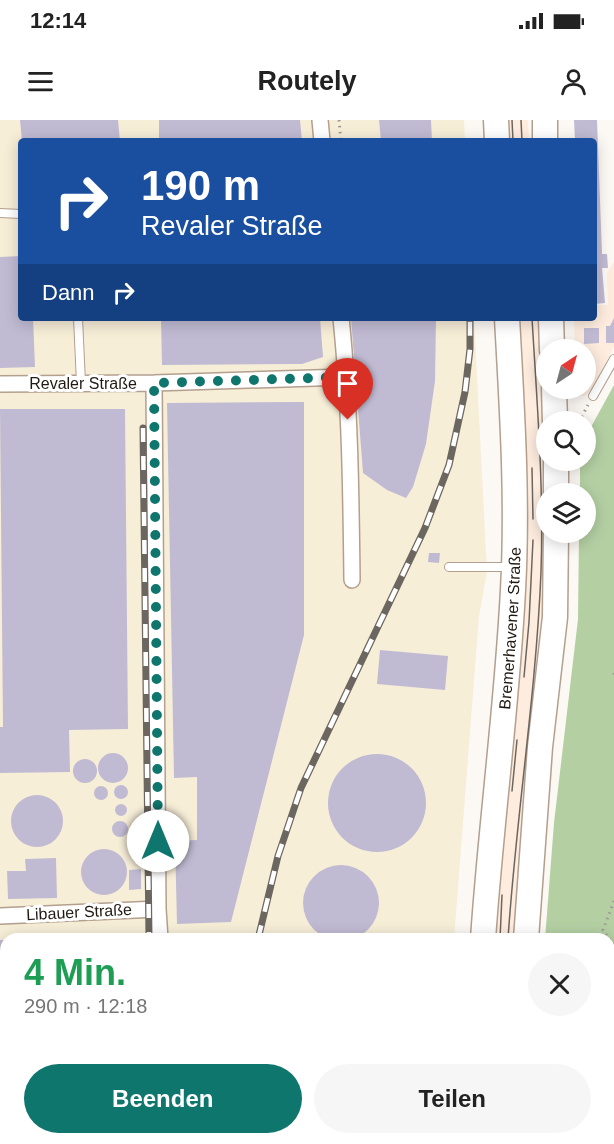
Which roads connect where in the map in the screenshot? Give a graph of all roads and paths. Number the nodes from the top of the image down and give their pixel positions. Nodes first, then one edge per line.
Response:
1 (320, 120) edge
2 (339, 120) edge
3 (496, 120) edge
4 (544, 120) edge
5 (322, 138) edge
6 (341, 138) edge
7 (497, 138) edge
8 (545, 138) edge
9 (0, 213) edge
10 (18, 214) edge
11 (78, 321) edge
12 (340, 321) edge
13 (507, 321) edge
14 (551, 321) edge
15 (552, 339) edge
16 (614, 359) edge
17 (346, 377) junction
18 (81, 383) junction
19 (154, 383) junction
20 (0, 384) edge
21 (596, 391) edge
22 (556, 543) edge
23 (514, 566) junction
24 (449, 567) dead end
25 (352, 580) dead end
26 (614, 902) edge
27 (158, 909) junction
28 (0, 916) edge
29 (160, 933) edge
30 (483, 933) edge
31 (525, 933) edge
32 (605, 933) edge

1 - 5 street
2 - 6 path
3 - 7 main road
4 - 8 main road
9 - 10 lane
11 - 18 lane
12 - 17 street
13 - 23 main road, Bremerhavener Straße
14 - 15 main road
16 - 21 lane
17 - 19 street, Revaler Straße
17 - 25 street
18 - 19 street, Revaler Straße
18 - 20 street, Revaler Straße
19 - 27 street
22 - 31 main road
23 - 24 lane
23 - 30 main road, Bremerhavener Straße
26 - 32 path
27 - 28 street, Libauer Straße
27 - 29 street

